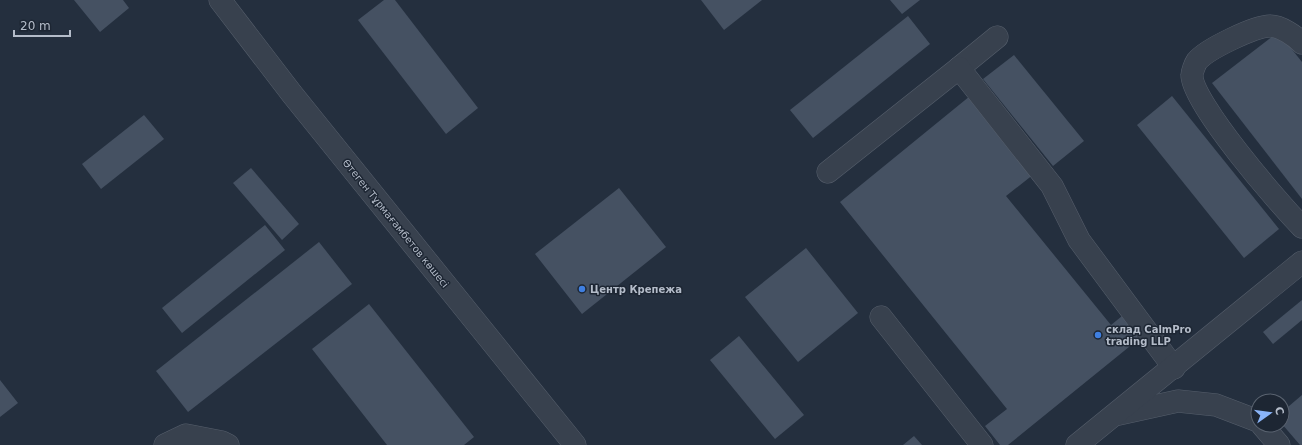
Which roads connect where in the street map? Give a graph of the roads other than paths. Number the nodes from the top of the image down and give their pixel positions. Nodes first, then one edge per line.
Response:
1 (220, 0) edge
2 (997, 37) dead end
3 (1302, 43) edge
4 (959, 68) junction
5 (828, 172) dead end
6 (1302, 227) edge
7 (1302, 262) edge
8 (881, 317) dead end
9 (1174, 368) junction
10 (1114, 415) junction
11 (1250, 418) edge
12 (1269, 433) edge
13 (165, 445) edge
14 (228, 445) edge
15 (575, 445) edge
16 (982, 445) edge
17 (1077, 445) edge
18 (1279, 445) edge

1 - 15 street, Өтеген Тұрмағамбетов көшесі
2 - 4 street
3 - 6 street
4 - 5 street
4 - 9 street
7 - 9 street
8 - 16 street
9 - 10 street
10 - 11 street
10 - 17 street
12 - 18 street
13 - 14 street

